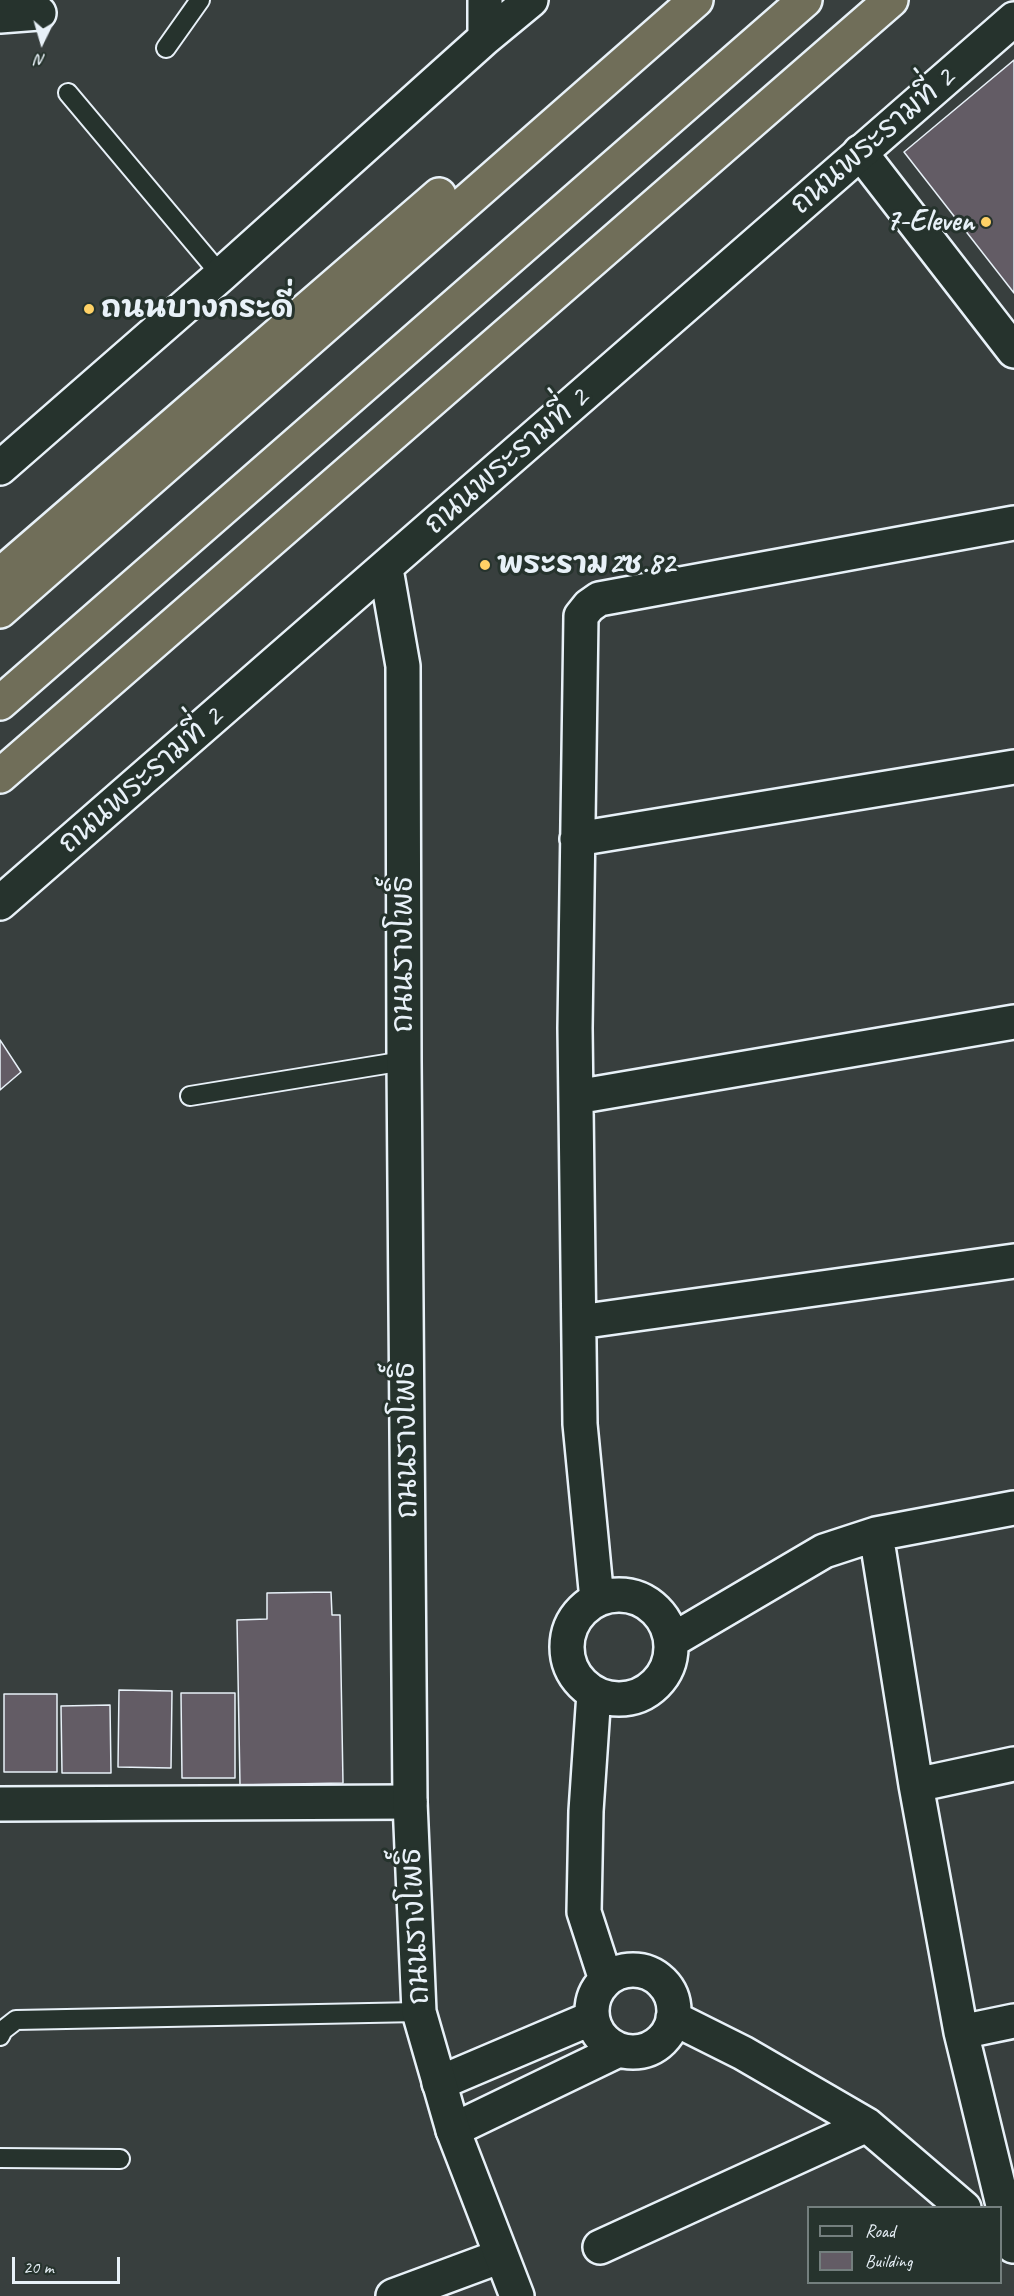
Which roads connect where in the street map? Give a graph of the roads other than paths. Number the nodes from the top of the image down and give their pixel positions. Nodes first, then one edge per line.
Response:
1 (200, 0) edge
2 (485, 0) edge
3 (531, 0) edge
4 (665, 0) edge
5 (696, 0) edge
6 (805, 0) edge
7 (891, 0) edge
8 (39, 13) dead end
9 (0, 16) edge
10 (1014, 19) edge
11 (485, 38) junction
12 (165, 48) dead end
13 (68, 93) dead end
14 (860, 152) junction
15 (221, 275) junction
16 (1014, 351) edge
17 (0, 468) edge
18 (1014, 523) edge
19 (386, 568) junction
20 (0, 575) edge
21 (0, 611) edge
22 (0, 703) edge
23 (1014, 767) edge
24 (0, 776) edge
25 (578, 840) junction
26 (0, 903) edge
27 (1014, 1022) edge
28 (404, 1061) junction
29 (190, 1096) dead end
30 (576, 1096) junction
31 (1014, 1261) edge
32 (579, 1322) junction
33 (1014, 1508) edge
34 (876, 1534) junction
35 (597, 1600) junction
36 (671, 1641) junction
37 (594, 1693) junction
38 (1014, 1764) edge
39 (916, 1785) junction
40 (410, 1802) junction
41 (0, 1804) edge
42 (606, 1980) junction
43 (419, 2012) junction
44 (592, 2018) junction
45 (673, 2018) junction
46 (1014, 2021) edge
47 (962, 2032) junction
48 (0, 2036) edge
49 (619, 2050) junction
50 (439, 2083) junction
51 (867, 2125) junction
52 (453, 2130) junction
53 (0, 2158) edge
54 (120, 2158) dead end
55 (962, 2206) edge
56 (1001, 2206) edge
57 (1002, 2212) edge
58 (1009, 2243) edge
59 (600, 2247) dead end
60 (501, 2256) junction
61 (393, 2296) edge
62 (517, 2296) edge

1 - 12 lane
2 - 11 street
3 - 11 street
4 - 20 highway
5 - 21 highway
6 - 22 highway
7 - 24 highway
8 - 9 street
10 - 14 street, ถนนพระรามที่ 2
11 - 15 street
13 - 15 lane
14 - 16 street
14 - 19 street, ถนนพระรามที่ 2
15 - 17 street
18 - 25 street
19 - 26 street, ถนนพระรามที่ 2
19 - 28 street, ถนนรางโพธิ์
23 - 25 street
25 - 30 street
27 - 30 street
28 - 29 lane
28 - 40 street, ถนนรางโพธิ์
30 - 32 street
31 - 32 street
32 - 35 street
33 - 34 street
34 - 36 street
34 - 39 street
35 - 36 street
35 - 37 street
36 - 37 street
37 - 42 street
38 - 39 street
39 - 47 street
40 - 41 street
40 - 43 street, ถนนรางโพธิ์
42 - 44 street
42 - 45 street
43 - 48 lane
43 - 50 street, ถนนรางโพธิ์
44 - 49 street
44 - 50 street
45 - 49 street
45 - 51 street
46 - 47 street
47 - 56 street
49 - 52 street
50 - 52 street, ถนนรางโพธิ์
51 - 55 street
51 - 59 street
52 - 60 street, ถนนรางโพธิ์
53 - 54 lane
57 - 58 street
60 - 61 street
60 - 62 street, ถนนรางโพธิ์

